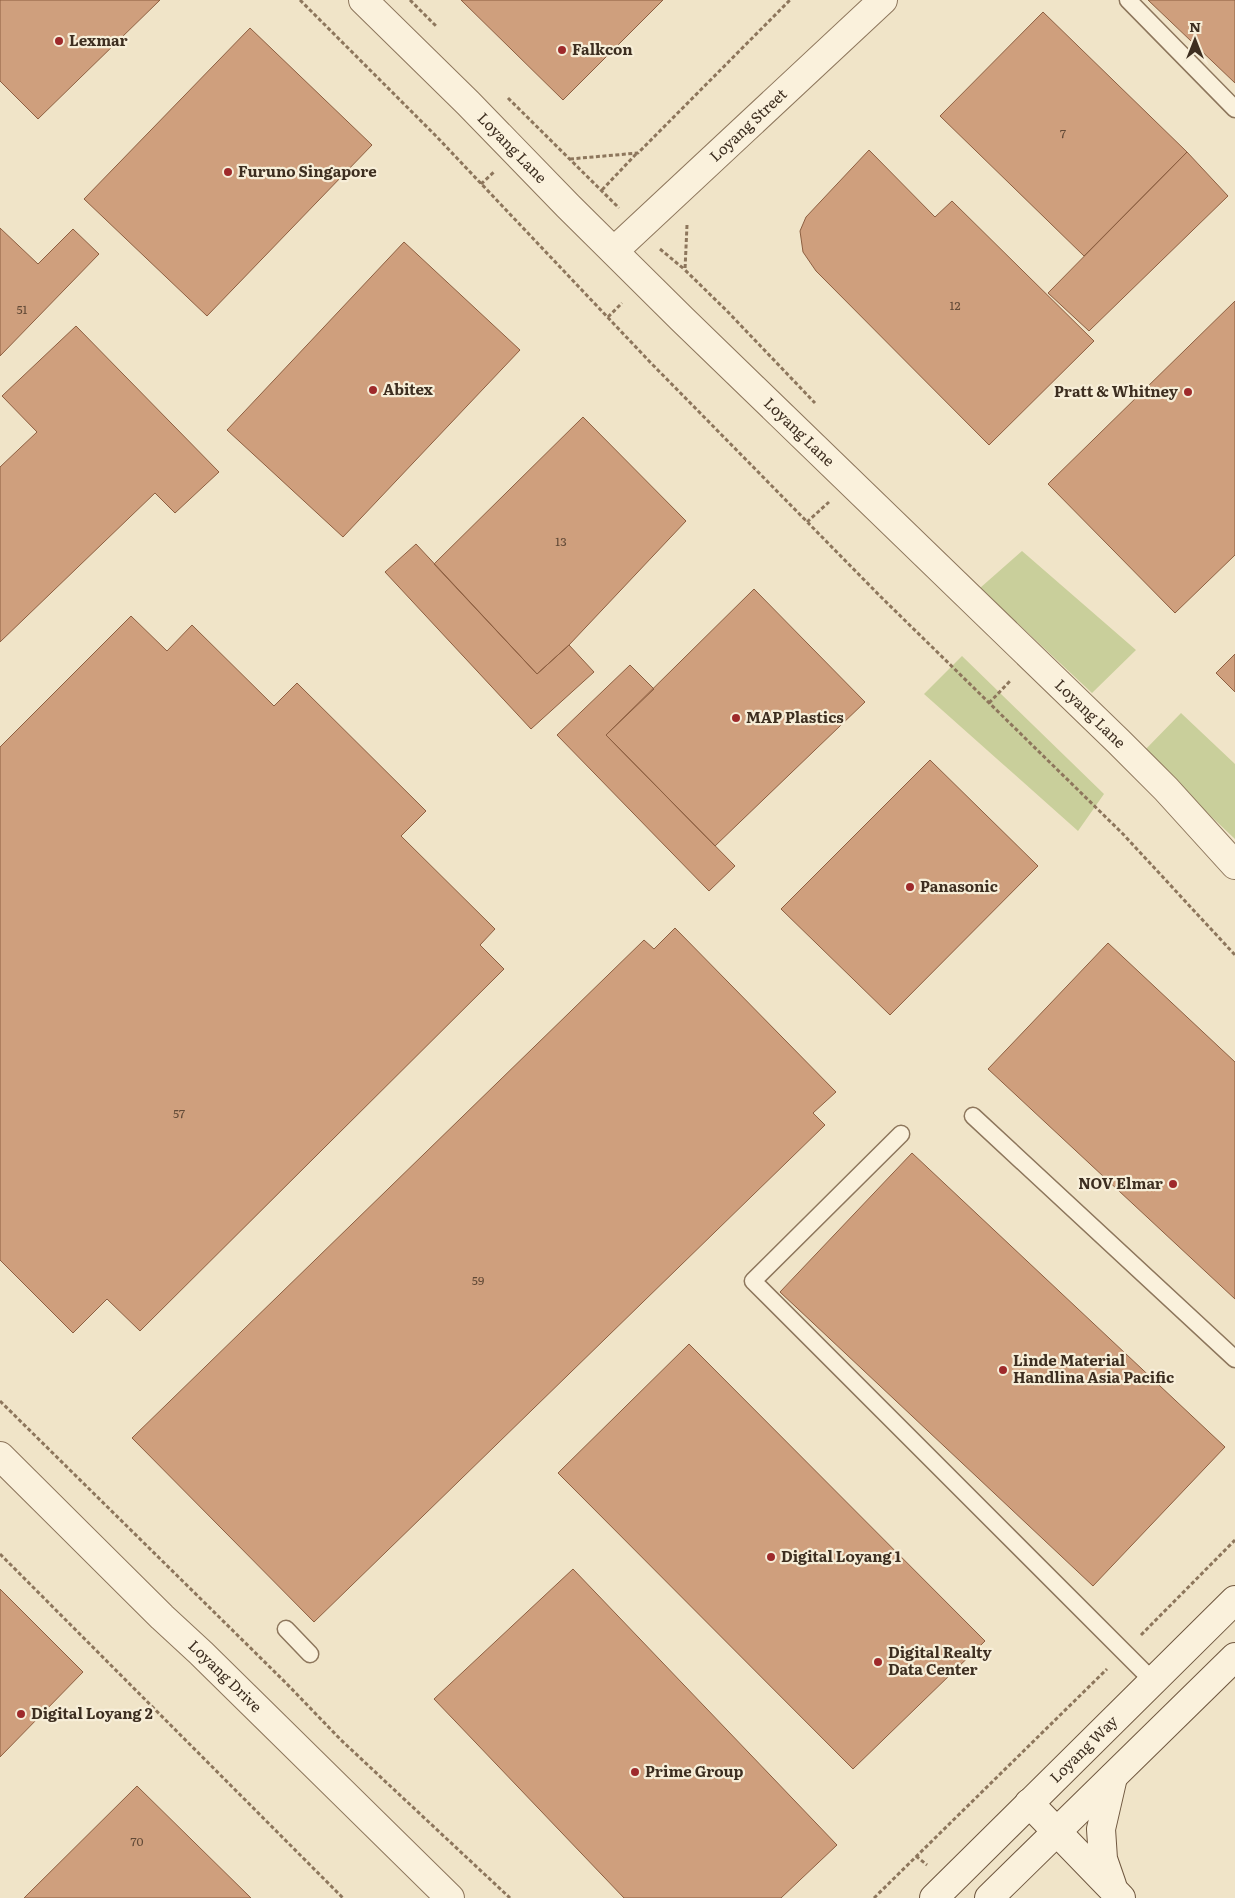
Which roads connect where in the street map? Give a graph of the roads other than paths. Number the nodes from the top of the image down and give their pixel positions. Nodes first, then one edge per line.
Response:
1 (364, 0) edge
2 (883, 0) edge
3 (1128, 0) edge
4 (1235, 109) edge
5 (614, 251) junction
6 (1235, 865) edge
7 (973, 1116) dead end
8 (901, 1134) dead end
9 (1235, 1359) edge
10 (0, 1456) edge
11 (1235, 1600) edge
12 (286, 1629) dead end
13 (310, 1654) dead end
14 (1235, 1657) edge
15 (1153, 1681) junction
16 (1113, 1777) junction
17 (1029, 1803) junction
18 (1058, 1832) junction
19 (1118, 1895) edge
20 (450, 1898) edge
21 (934, 1898) edge
22 (989, 1898) edge

1 - 5 street, Loyang Lane
2 - 5 street, Loyang Street
3 - 4 lane
5 - 6 street, Loyang Lane
7 - 9 lane
8 - 15 lane
10 - 20 street, Loyang Drive
11 - 15 street, Loyang Way
12 - 13 lane
14 - 16 street
15 - 17 street, Loyang Way
16 - 18 street
16 - 19 street
17 - 18 street
17 - 21 street, Loyang Way
18 - 19 street
18 - 22 street

